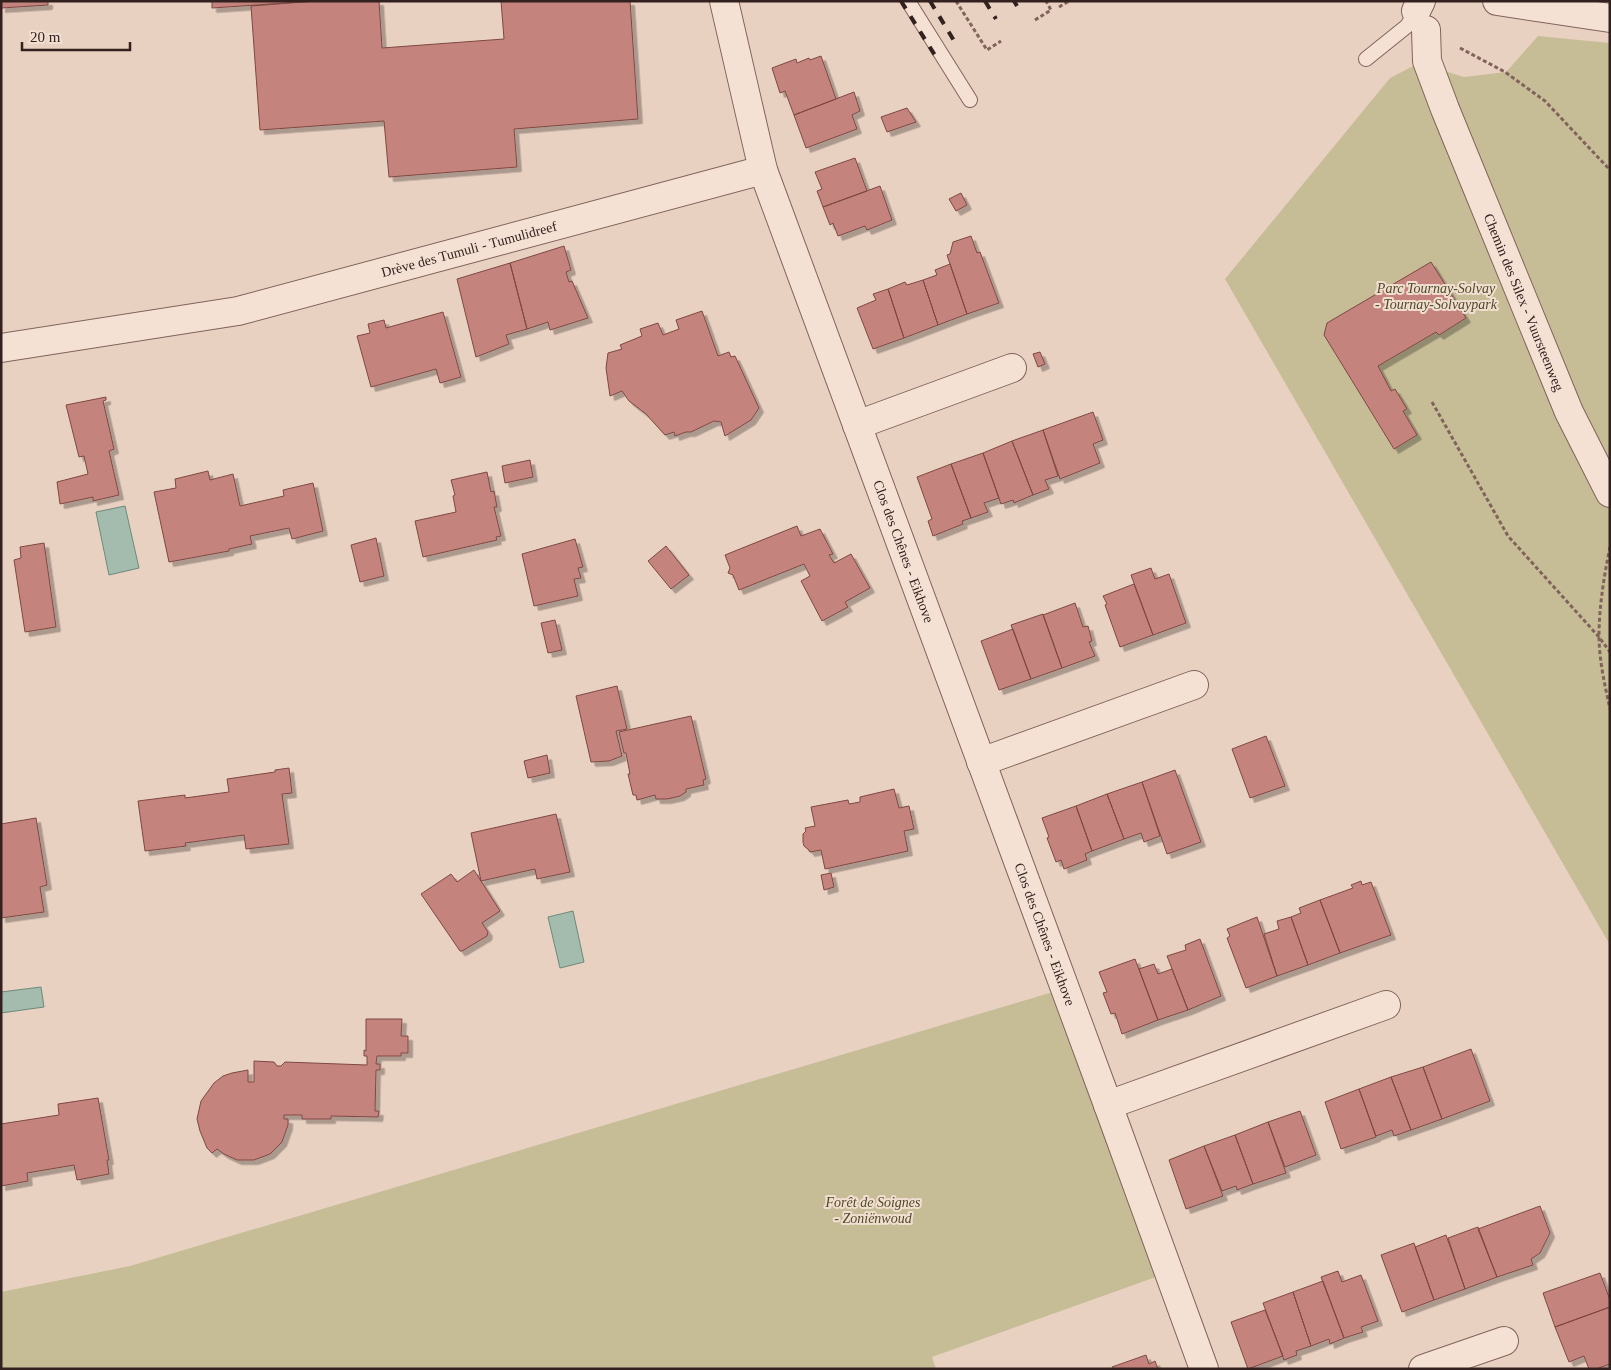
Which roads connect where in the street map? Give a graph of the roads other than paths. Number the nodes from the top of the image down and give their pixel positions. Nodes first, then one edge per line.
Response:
1 (724, 1) edge
2 (908, 1) edge
3 (1497, 1) edge
4 (1421, 14) edge
5 (1610, 18) edge
6 (1366, 59) dead end
7 (970, 100) dead end
8 (763, 170) junction
9 (1, 348) edge
10 (1012, 368) dead end
11 (857, 425) junction
12 (1610, 493) edge
13 (1194, 685) dead end
14 (981, 762) junction
15 (1386, 1005) dead end
16 (1108, 1105) junction
17 (1504, 1341) dead end
18 (1204, 1369) edge
19 (1423, 1369) edge

1 - 8 street
2 - 7 lane
3 - 5 street
4 - 6 lane
4 - 12 street, Chemin des Silex - Vuursteenweg
8 - 9 street, Drève des Tumuli - Tumulidreef
8 - 11 street, Clos des Chênes - Eikhove
10 - 11 street
11 - 14 street, Clos des Chênes - Eikhove
13 - 14 street
14 - 16 street, Clos des Chênes - Eikhove
15 - 16 street
16 - 18 street, Clos des Chênes - Eikhove
17 - 19 street

